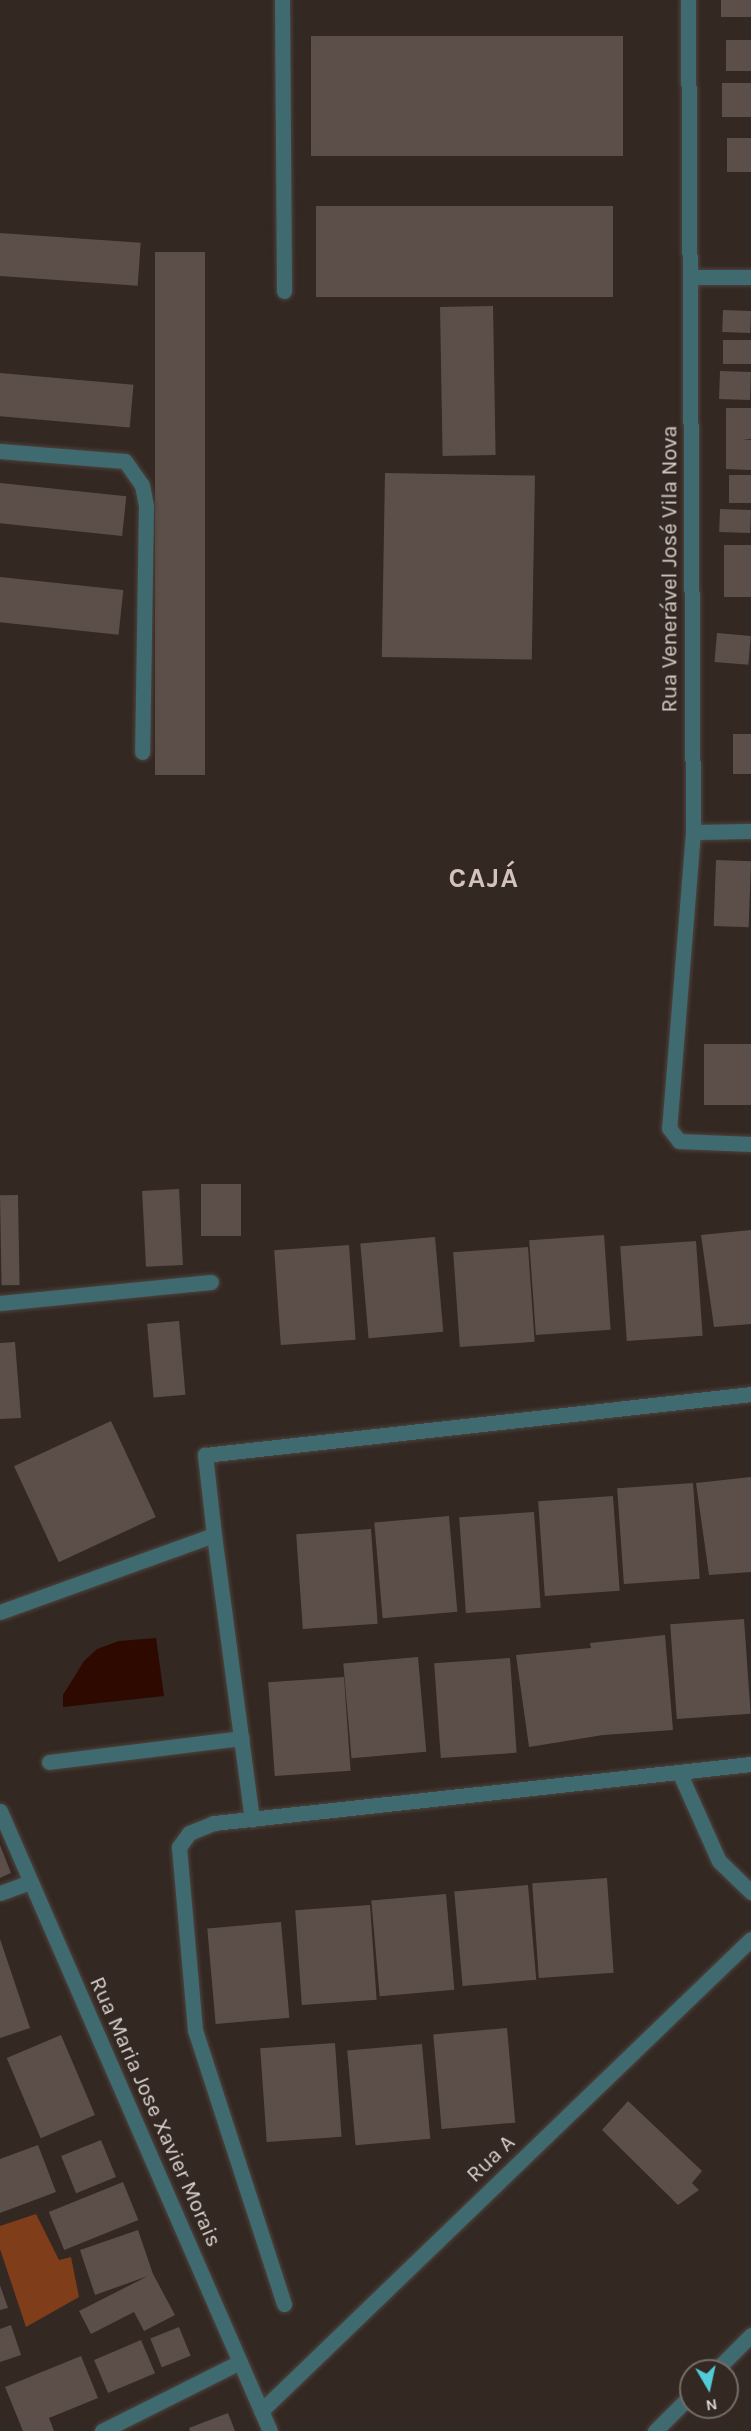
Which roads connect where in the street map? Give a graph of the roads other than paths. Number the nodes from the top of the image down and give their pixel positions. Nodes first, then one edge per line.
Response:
1 (282, 0) edge
2 (688, 0) edge
3 (692, 277) junction
4 (751, 277) edge
5 (284, 291) dead end
6 (0, 451) edge
7 (142, 752) dead end
8 (751, 831) edge
9 (693, 832) junction
10 (751, 1143) edge
11 (211, 1282) dead end
12 (0, 1303) edge
13 (751, 1394) edge
14 (214, 1535) junction
15 (0, 1612) edge
16 (242, 1738) junction
17 (49, 1762) dead end
18 (751, 1764) edge
19 (680, 1774) junction
20 (0, 1810) edge
21 (252, 1819) junction
22 (30, 1882) junction
23 (748, 1890) edge
24 (0, 1893) edge
25 (751, 1939) edge
26 (284, 2304) dead end
27 (751, 2335) edge
28 (728, 2359) edge
29 (240, 2362) junction
30 (679, 2407) edge
31 (261, 2411) junction
32 (102, 2431) edge
33 (270, 2431) edge
34 (655, 2431) edge

1 - 5 street
2 - 3 street, Rua Venerável José Vila Nova
3 - 4 street
3 - 9 street, Rua Venerável José Vila Nova
6 - 7 street
8 - 9 street
9 - 10 street, Rua Venerável José Vila Nova
11 - 12 street
13 - 14 street
14 - 15 street
14 - 16 street
16 - 17 street
16 - 21 street
18 - 19 street
19 - 21 street
19 - 23 street
20 - 22 street, Rua Maria Jose Xavier Morais
21 - 26 street
22 - 24 street
22 - 29 street, Rua Maria Jose Xavier Morais
25 - 31 street, Rua A
27 - 28 street
29 - 31 street, Rua Maria Jose Xavier Morais
29 - 32 street
30 - 34 street
31 - 33 street, Rua Maria Jose Xavier Morais

